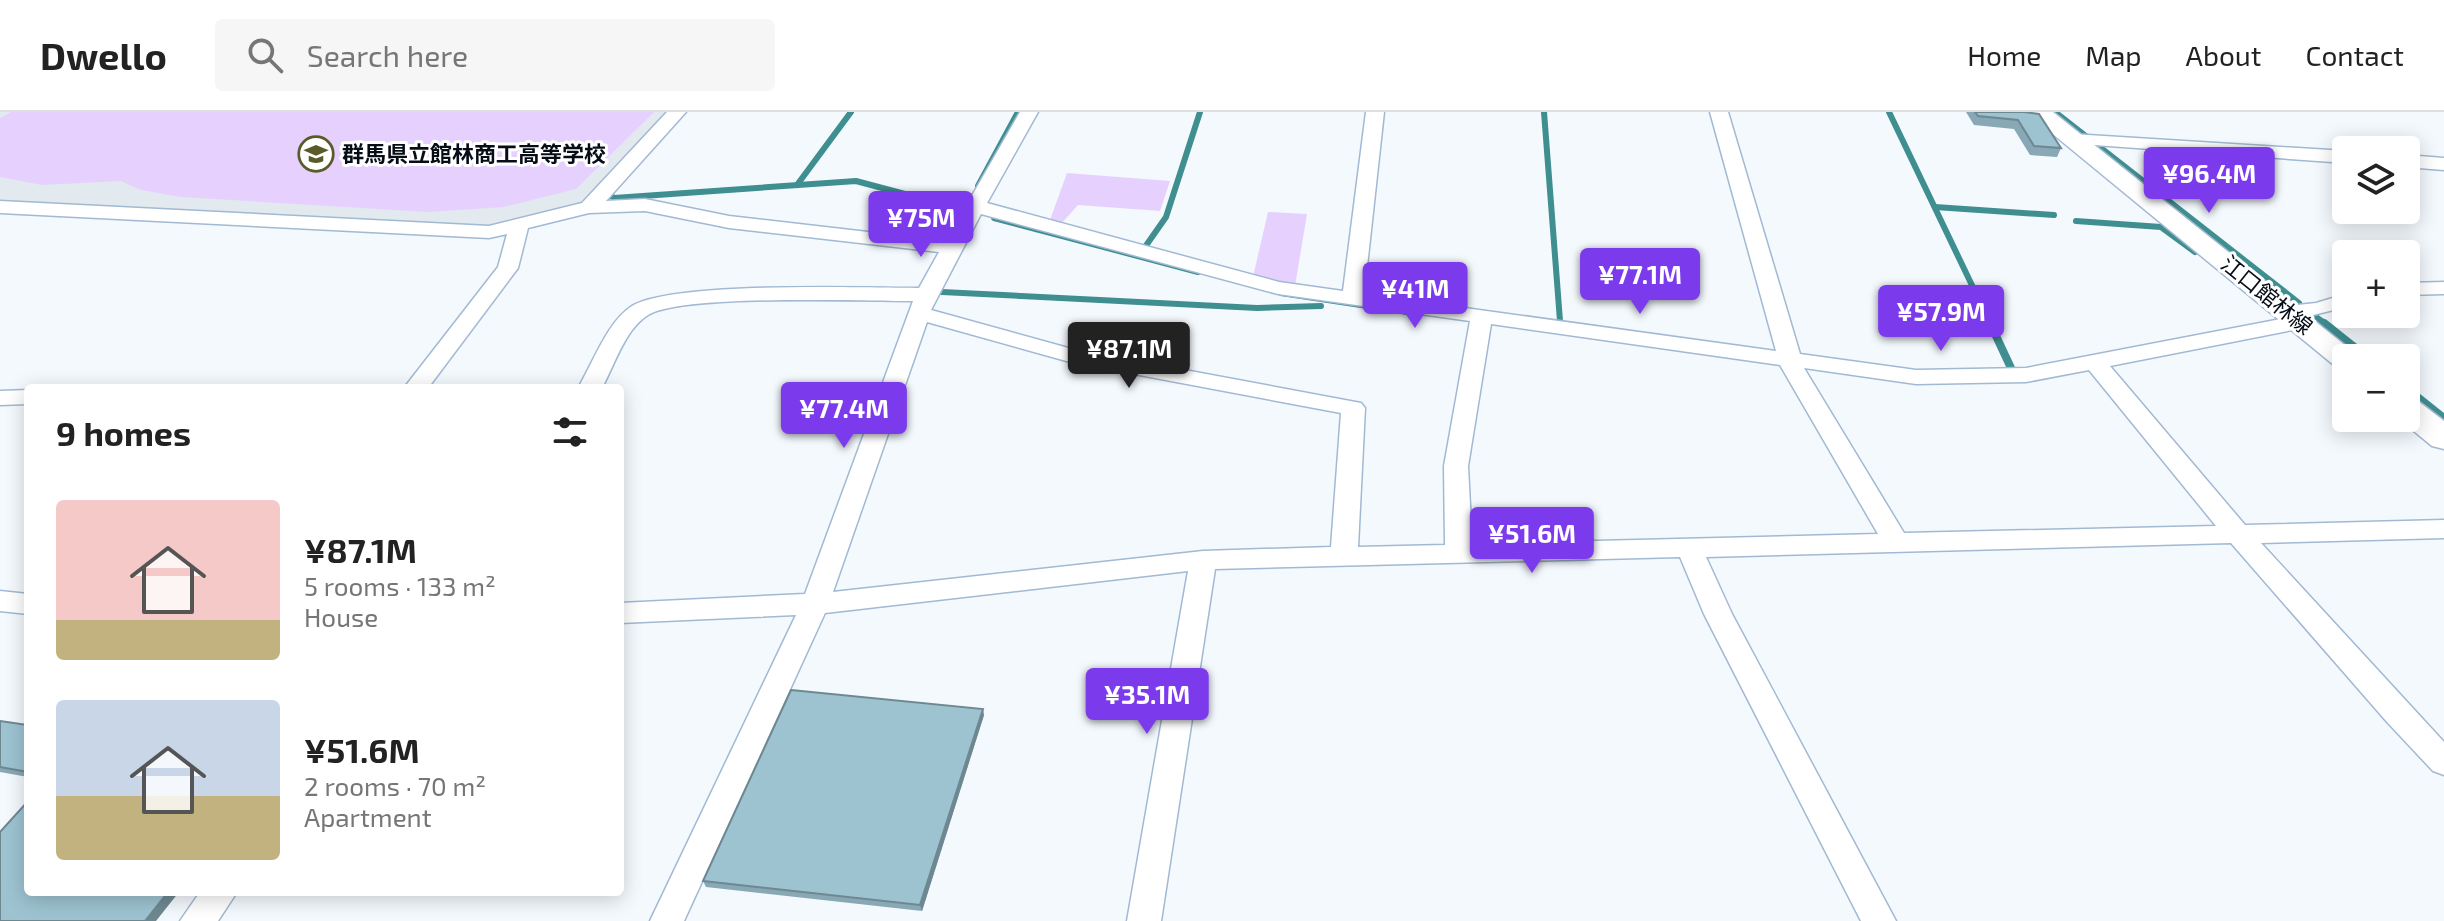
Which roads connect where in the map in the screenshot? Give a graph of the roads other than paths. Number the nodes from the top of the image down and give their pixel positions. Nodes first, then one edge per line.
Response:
1 (677, 112) edge
2 (1029, 112) edge
3 (1375, 112) edge
4 (1719, 112) edge
5 (2038, 112) edge
6 (2072, 139) junction
7 (2332, 156) edge
8 (2420, 162) edge
9 (2444, 164) edge
10 (0, 207) edge
11 (589, 207) junction
12 (979, 207) junction
13 (519, 225) junction
14 (955, 248) junction
15 (2444, 288) edge
16 (2420, 289) edge
17 (1353, 300) junction
18 (922, 304) junction
19 (2332, 304) edge
20 (1482, 315) junction
21 (2294, 317) junction
22 (2332, 348) edge
23 (2093, 360) junction
24 (1791, 362) junction
25 (419, 384) edge
26 (592, 384) edge
27 (24, 397) edge
28 (0, 398) edge
29 (2420, 419) edge
30 (2444, 438) edge
31 (2444, 529) edge
32 (2235, 534) junction
33 (1897, 543) junction
34 (1689, 548) junction
35 (1459, 551) junction
36 (1344, 555) junction
37 (1203, 560) junction
38 (0, 601) edge
39 (24, 604) edge
40 (815, 604) junction
41 (624, 613) edge
42 (2444, 762) edge
43 (217, 896) edge
44 (197, 921) edge
45 (667, 921) edge
46 (1144, 921) edge
47 (1879, 921) edge

1 - 11 street
2 - 12 street
3 - 17 street
4 - 24 street
5 - 6 main road, 江口館林線
6 - 7 street
6 - 21 main road, 江口館林線
8 - 9 street
10 - 13 street
11 - 13 street
11 - 14 street
12 - 14 street
12 - 17 street
13 - 25 street
14 - 18 street
15 - 16 street
17 - 20 street
18 - 26 street
18 - 36 street
18 - 40 street
19 - 21 street
20 - 24 street
20 - 35 street
21 - 22 main road, 江口館林線
21 - 23 street
23 - 24 street
23 - 32 street
24 - 33 street
27 - 28 street
29 - 30 main road
31 - 32 street
32 - 33 street
32 - 42 street
33 - 34 street
34 - 35 street
34 - 47 street
35 - 36 street
36 - 37 street
37 - 40 street
37 - 46 street
38 - 39 street
40 - 41 street
40 - 45 street
43 - 44 street

